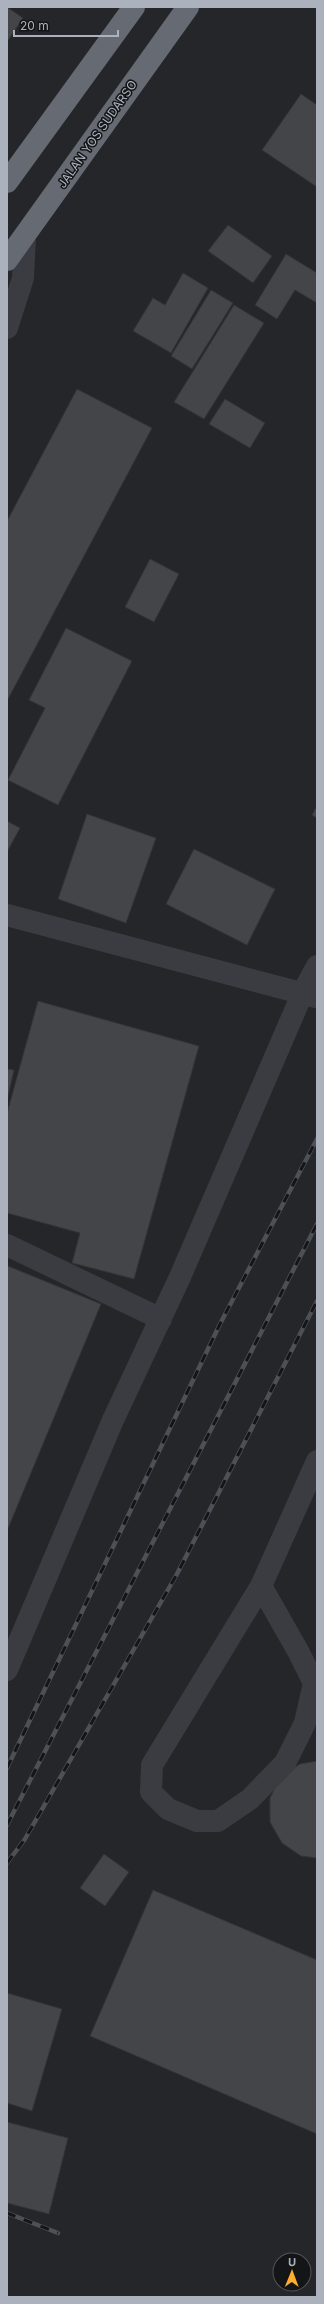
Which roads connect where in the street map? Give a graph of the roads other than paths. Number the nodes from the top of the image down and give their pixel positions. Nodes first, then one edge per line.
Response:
1 (134, 7) edge
2 (188, 7) edge
3 (7, 182) edge
4 (25, 236) junction
5 (7, 260) edge
6 (7, 328) edge
7 (7, 914) edge
8 (317, 966) edge
9 (310, 995) edge
10 (7, 1245) edge
11 (161, 1319) junction
12 (317, 1461) edge
13 (261, 1586) junction
14 (7, 1670) edge

1 - 3 highway
2 - 4 highway, JALAN YOS SUDARSO
4 - 5 highway, JALAN YOS SUDARSO
4 - 6 lane
7 - 9 lane
8 - 9 lane
9 - 11 lane
10 - 11 lane
11 - 14 lane
12 - 13 lane
13 - 13 lane

